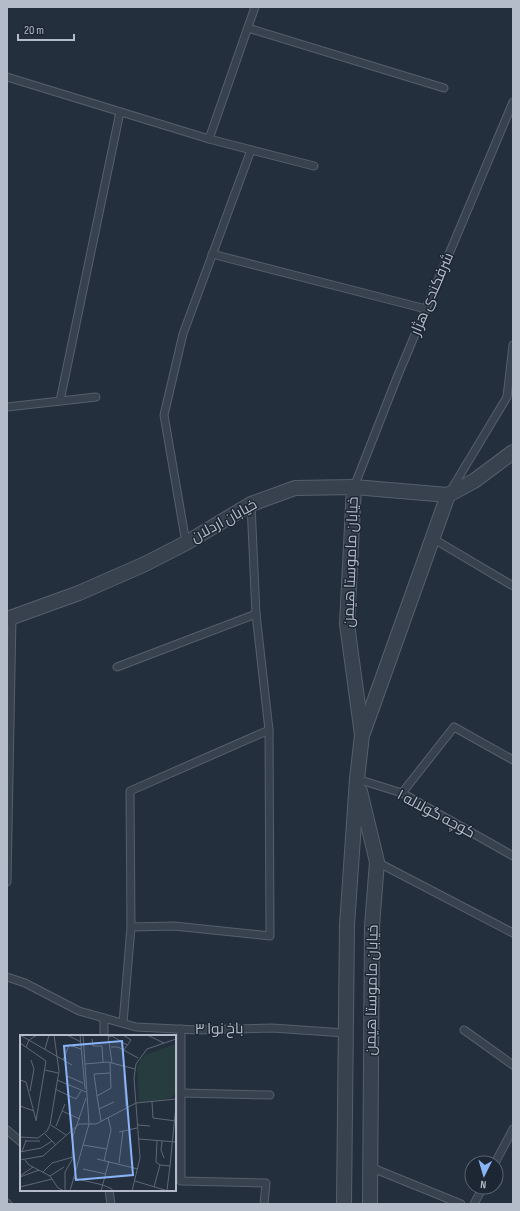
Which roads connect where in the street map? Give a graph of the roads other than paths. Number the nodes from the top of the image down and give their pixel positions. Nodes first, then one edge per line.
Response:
1 (256, 7) edge
2 (248, 28) junction
3 (7, 77) edge
4 (444, 88) dead end
5 (513, 102) edge
6 (120, 112) junction
7 (209, 139) junction
8 (251, 150) junction
9 (314, 166) dead end
10 (212, 254) junction
11 (426, 309) junction
12 (513, 345) edge
13 (96, 397) dead end
14 (60, 401) junction
15 (7, 407) edge
16 (513, 452) edge
17 (354, 487) junction
18 (448, 495) junction
19 (250, 504) junction
20 (432, 538) junction
21 (186, 543) junction
22 (513, 586) edge
23 (256, 614) junction
24 (10, 618) edge
25 (117, 667) dead end
26 (269, 730) junction
27 (362, 735) junction
28 (513, 760) edge
29 (357, 779) junction
30 (402, 793) junction
31 (513, 856) edge
32 (376, 862) junction
33 (7, 882) edge
34 (131, 927) junction
35 (513, 933) edge
36 (7, 977) edge
37 (104, 1018) junction
38 (123, 1023) junction
39 (181, 1029) junction
40 (464, 1030) dead end
41 (346, 1032) junction
42 (104, 1035) edge
43 (513, 1065) edge
44 (181, 1093) junction
45 (270, 1095) dead end
46 (513, 1129) edge
47 (7, 1130) edge
48 (20, 1141) edge
49 (499, 1155) edge
50 (370, 1166) junction
51 (109, 1191) edge
52 (479, 1195) edge
53 (111, 1204) edge
54 (264, 1204) edge
55 (344, 1204) edge
56 (370, 1204) edge
57 (461, 1204) edge
58 (474, 1204) edge

1 - 2 lane
2 - 4 lane
2 - 7 lane
3 - 6 lane
5 - 11 lane, شرفکندی هژار
6 - 7 lane
6 - 14 lane
7 - 8 lane
8 - 9 lane
8 - 10 lane
10 - 11 lane
10 - 21 lane
11 - 17 lane, شرفکندی هژار
12 - 18 lane
13 - 14 lane
14 - 15 lane
16 - 18 street
17 - 18 street, خیابان اردلان
17 - 19 street, خیابان اردلان
17 - 27 street, خیابان ماموستا هیمن
18 - 20 street
19 - 21 street, خیابان اردلان
19 - 23 lane
20 - 22 lane
20 - 27 street
21 - 24 street, خیابان اردلان
23 - 25 lane
23 - 26 lane
24 - 33 lane
26 - 34 lane
26 - 34 lane
27 - 29 street, خیابان ماموستا هیمن
28 - 30 lane
29 - 30 lane, کوچه گولاله ۱
29 - 32 street, خیابان ماموستا هیمن
29 - 41 street, خیابان ماموستا هیمن
30 - 31 lane, کوچه گولاله ۱
32 - 35 lane
32 - 50 street, خیابان ماموستا هیمن
34 - 38 lane
36 - 37 lane, باخ نوا ۳
37 - 38 lane, باخ نوا ۳
37 - 42 lane
38 - 39 lane, باخ نوا ۳
39 - 41 lane, باخ نوا ۳
39 - 44 lane
40 - 43 lane
41 - 55 street, خیابان ماموستا هیمن
44 - 45 lane
44 - 54 lane
46 - 49 lane
47 - 48 lane
50 - 56 street, خیابان ماموستا هیمن
50 - 57 lane
51 - 53 lane
52 - 58 lane

